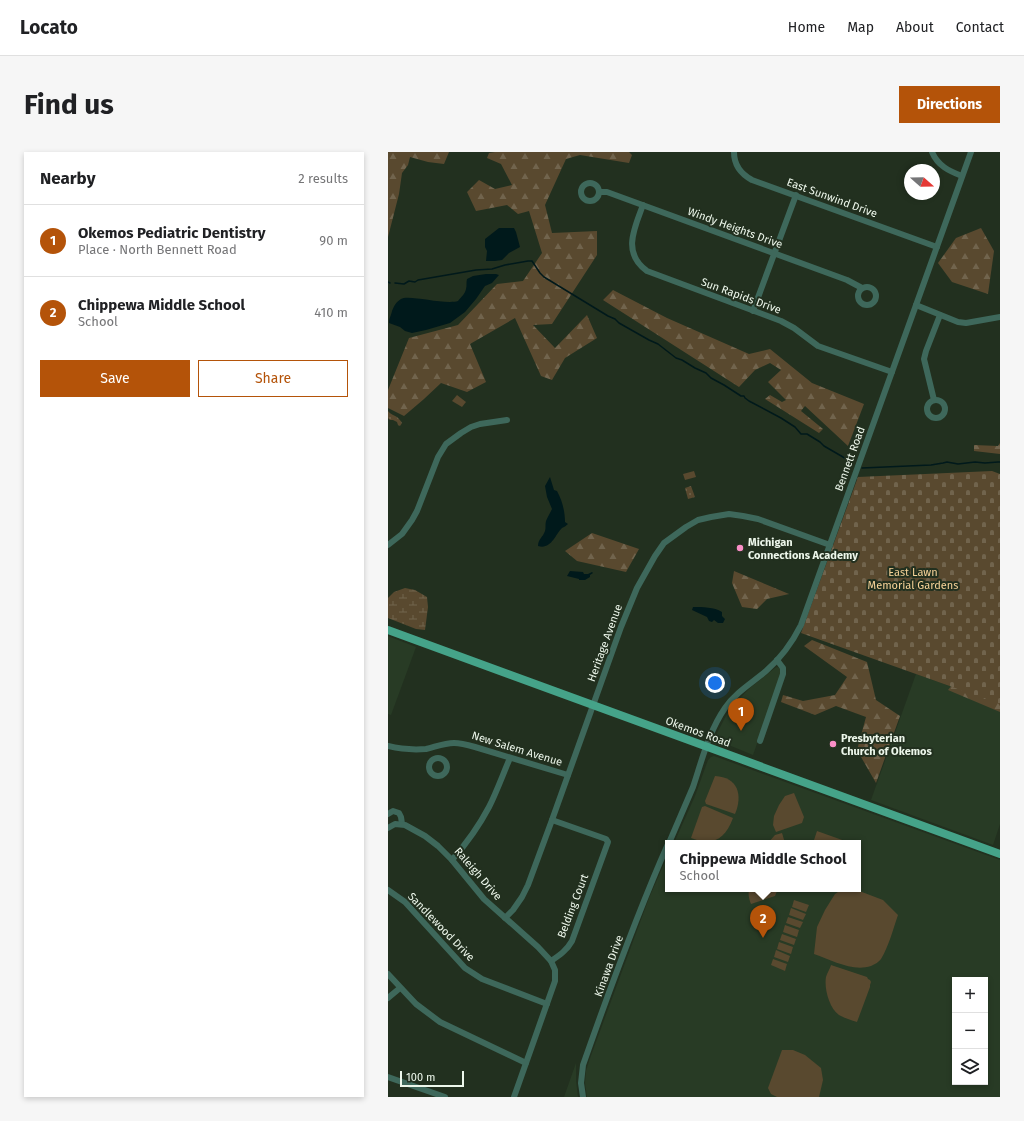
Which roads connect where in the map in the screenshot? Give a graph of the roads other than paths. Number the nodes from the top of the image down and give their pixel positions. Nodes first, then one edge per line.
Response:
1 (734, 152) edge
2 (932, 152) edge
3 (971, 152) edge
4 (962, 176) junction
5 (599, 192) dead end
6 (796, 195) junction
7 (643, 205) junction
8 (937, 247) junction
9 (774, 253) junction
10 (862, 288) dead end
11 (916, 306) junction
12 (753, 311) junction
13 (940, 314) junction
14 (1000, 317) edge
15 (892, 372) junction
16 (934, 400) dead end
17 (507, 420) dead end
18 (388, 545) edge
19 (830, 545) junction
20 (388, 630) edge
21 (778, 660) junction
22 (593, 706) junction
23 (760, 741) dead end
24 (388, 746) edge
25 (436, 747) junction
26 (707, 747) junction
27 (437, 758) dead end
28 (510, 758) junction
29 (568, 775) junction
30 (391, 812) edge
31 (552, 820) junction
32 (398, 824) junction
33 (388, 828) edge
34 (670, 840) edge
35 (665, 851) edge
36 (1000, 854) edge
37 (452, 860) junction
38 (388, 890) edge
39 (505, 918) junction
40 (551, 961) junction
41 (388, 974) edge
42 (400, 988) junction
43 (388, 998) edge
44 (547, 1004) junction
45 (526, 1063) junction
46 (388, 1076) edge
47 (445, 1097) edge
48 (514, 1097) edge
49 (583, 1097) edge

1 - 6 street, East Sunwind Drive
2 - 4 street
3 - 4 street, Bennett Road
4 - 8 street, Bennett Road
5 - 7 street, Windy Heights Drive
6 - 8 street, East Sunwind Drive
6 - 9 street
7 - 9 street, Windy Heights Drive
7 - 12 street, Sun Rapids Drive
8 - 11 street, Bennett Road
9 - 10 street, Windy Heights Drive
9 - 12 street
11 - 13 street
11 - 15 street, Bennett Road
12 - 15 street, Sun Rapids Drive
13 - 14 street
13 - 16 street
15 - 19 street, Bennett Road
17 - 18 street
19 - 21 street, Bennett Road
19 - 22 street, Heritage Avenue
20 - 22 main road, Okemos Road
21 - 23 street
21 - 26 street, Bennett Road
22 - 26 main road, Okemos Road
22 - 29 street, Heritage Avenue
24 - 25 street, New Salem Avenue
25 - 27 street
25 - 28 street, New Salem Avenue
26 - 34 street, Kinawa Drive
26 - 36 main road, Okemos Road
28 - 29 street, New Salem Avenue
28 - 37 street
29 - 31 street, Heritage Avenue
30 - 32 street, Raleigh Drive
31 - 39 street, Heritage Avenue
31 - 40 street, Belding Court
32 - 33 street
32 - 37 street, Raleigh Drive
35 - 49 street, Kinawa Drive
37 - 39 street, Raleigh Drive
38 - 44 street, Sandlewood Drive
39 - 40 street, Raleigh Drive
40 - 44 street
41 - 42 street
42 - 43 street
42 - 45 street
44 - 45 street
45 - 48 street
46 - 47 street

